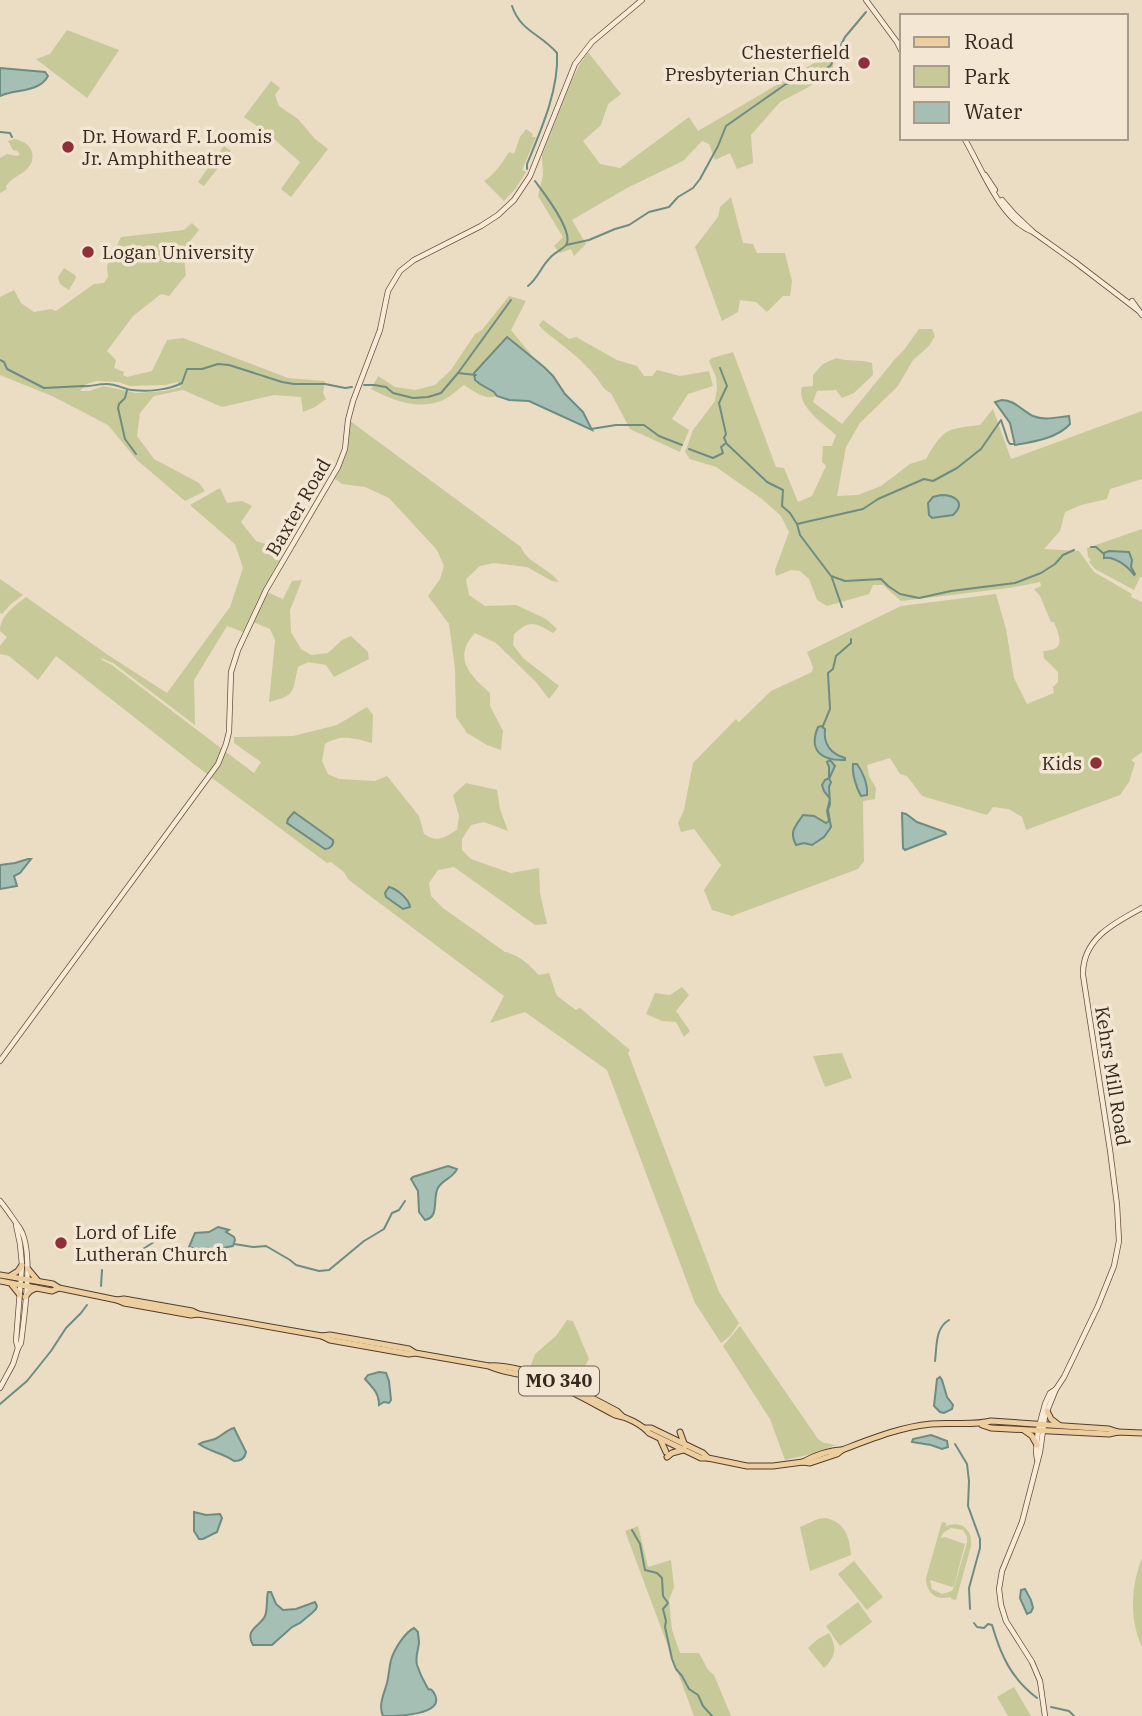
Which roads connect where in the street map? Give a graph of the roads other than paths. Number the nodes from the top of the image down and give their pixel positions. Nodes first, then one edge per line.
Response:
1 (642, 0) edge
2 (866, 0) edge
3 (900, 47) edge
4 (965, 140) edge
5 (1141, 313) edge
6 (1142, 908) edge
7 (0, 1061) edge
8 (0, 1201) edge
9 (25, 1267) junction
10 (0, 1275) edge
11 (10, 1280) junction
12 (0, 1281) edge
13 (24, 1282) junction
14 (37, 1285) junction
15 (23, 1296) junction
16 (117, 1300) junction
17 (155, 1304) junction
18 (146, 1307) junction
19 (198, 1314) junction
20 (0, 1388) edge
21 (1056, 1388) junction
22 (1047, 1411) junction
23 (980, 1424) junction
24 (1059, 1425) junction
25 (644, 1427) junction
26 (1041, 1427) junction
27 (1023, 1429) junction
28 (680, 1432) dead end
29 (1118, 1432) junction
30 (1142, 1433) edge
31 (659, 1438) junction
32 (1037, 1445) junction
33 (684, 1448) junction
34 (1037, 1459) junction
35 (1045, 1716) edge

1 - 7 main road, Baxter Road
2 - 3 main road
4 - 5 main road
6 - 21 main road, Kehrs Mill Road
8 - 9 main road
9 - 11 main road
9 - 13 main road
9 - 14 main road
10 - 11 main road, MO 340
11 - 12 main road, MO 340
11 - 13 main road, MO 340
11 - 15 main road
13 - 14 main road, MO 340
13 - 15 main road
14 - 15 main road
14 - 16 main road, MO 340
15 - 20 main road
16 - 17 main road, MO 340
16 - 18 main road, MO 340
17 - 18 main road
17 - 19 main road, MO 340
18 - 19 main road, MO 340
19 - 25 main road, MO 340
21 - 22 main road, Kehrs Mill Road
21 - 26 main road, Kehrs Mill Road
22 - 24 main road
22 - 26 main road, Kehrs Mill Road
23 - 26 main road, MO 340
23 - 27 main road, MO 340
23 - 33 main road, MO 340
24 - 26 main road, MO 340
24 - 29 main road, MO 340
25 - 31 main road, MO 340
25 - 33 main road, MO 340
26 - 27 main road, MO 340
26 - 29 main road, MO 340
26 - 32 main road, Kehrs Mill Road
26 - 34 main road, Kehrs Mill Road
27 - 32 main road
28 - 33 main road
29 - 30 main road, MO 340
31 - 33 main road, MO 340
31 - 33 main road
32 - 34 main road, Kehrs Mill Road
34 - 35 main road, Kehrs Mill Road

